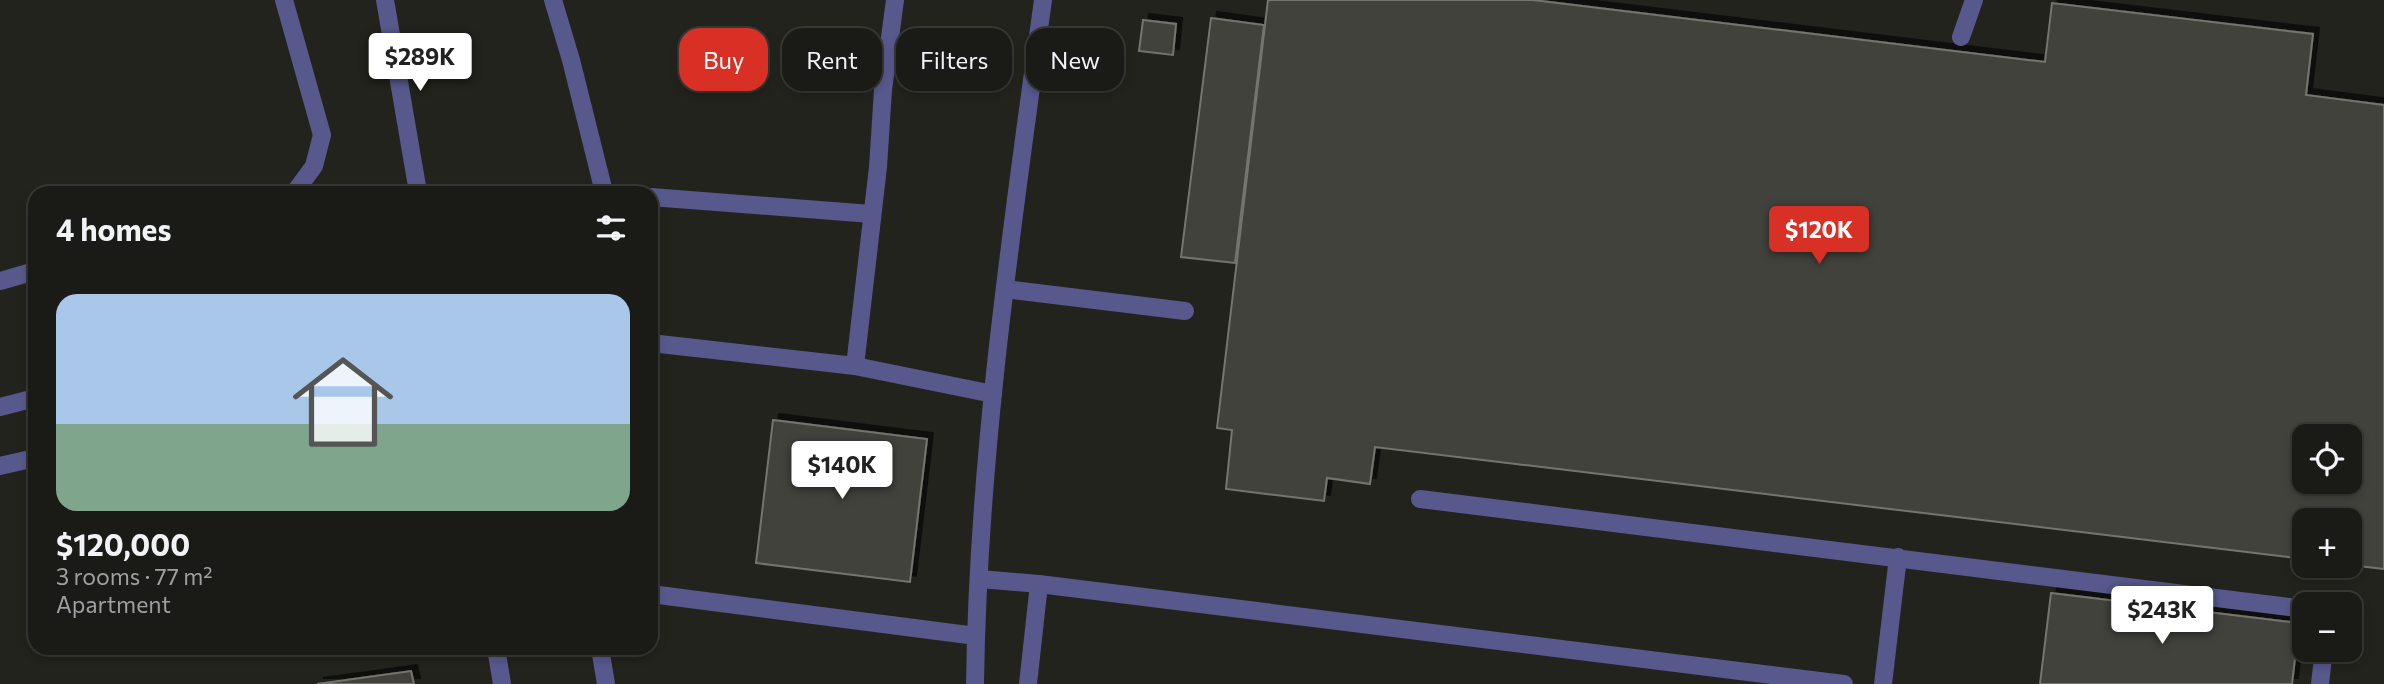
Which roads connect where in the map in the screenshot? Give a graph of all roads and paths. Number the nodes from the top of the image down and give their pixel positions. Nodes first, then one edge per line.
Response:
1 (284, 0) edge
2 (385, 0) edge
3 (553, 0) edge
4 (895, 0) edge
5 (1043, 0) edge
6 (1975, 0) edge
7 (1961, 37) dead end
8 (299, 186) edge
9 (417, 186) edge
10 (602, 186) edge
11 (658, 198) edge
12 (871, 214) junction
13 (28, 273) edge
14 (0, 281) edge
15 (1005, 289) junction
16 (1185, 312) dead end
17 (658, 344) edge
18 (855, 366) junction
19 (993, 394) junction
20 (28, 400) edge
21 (0, 407) edge
22 (28, 460) edge
23 (0, 466) edge
24 (1420, 499) dead end
25 (1898, 557) junction
26 (980, 579) junction
27 (1039, 584) junction
28 (658, 594) edge
29 (2292, 607) edge
30 (976, 636) junction
31 (497, 655) edge
32 (601, 655) edge
33 (2323, 662) edge
34 (502, 684) edge
35 (606, 684) edge
36 (975, 684) edge
37 (1028, 684) edge
38 (1844, 684) edge
39 (1883, 684) edge
40 (2320, 684) edge

1 - 8 street
2 - 9 street
3 - 10 street
4 - 12 street
5 - 15 street
6 - 7 street
11 - 12 street
12 - 18 street
13 - 14 street
15 - 16 street
15 - 19 street
17 - 18 street
18 - 19 street
19 - 26 street
20 - 21 street
22 - 23 street
24 - 25 street
25 - 29 street
25 - 39 street
26 - 27 street
26 - 30 street
27 - 37 street
27 - 38 street
28 - 30 street
30 - 36 street
31 - 34 street
32 - 35 street
33 - 40 street

